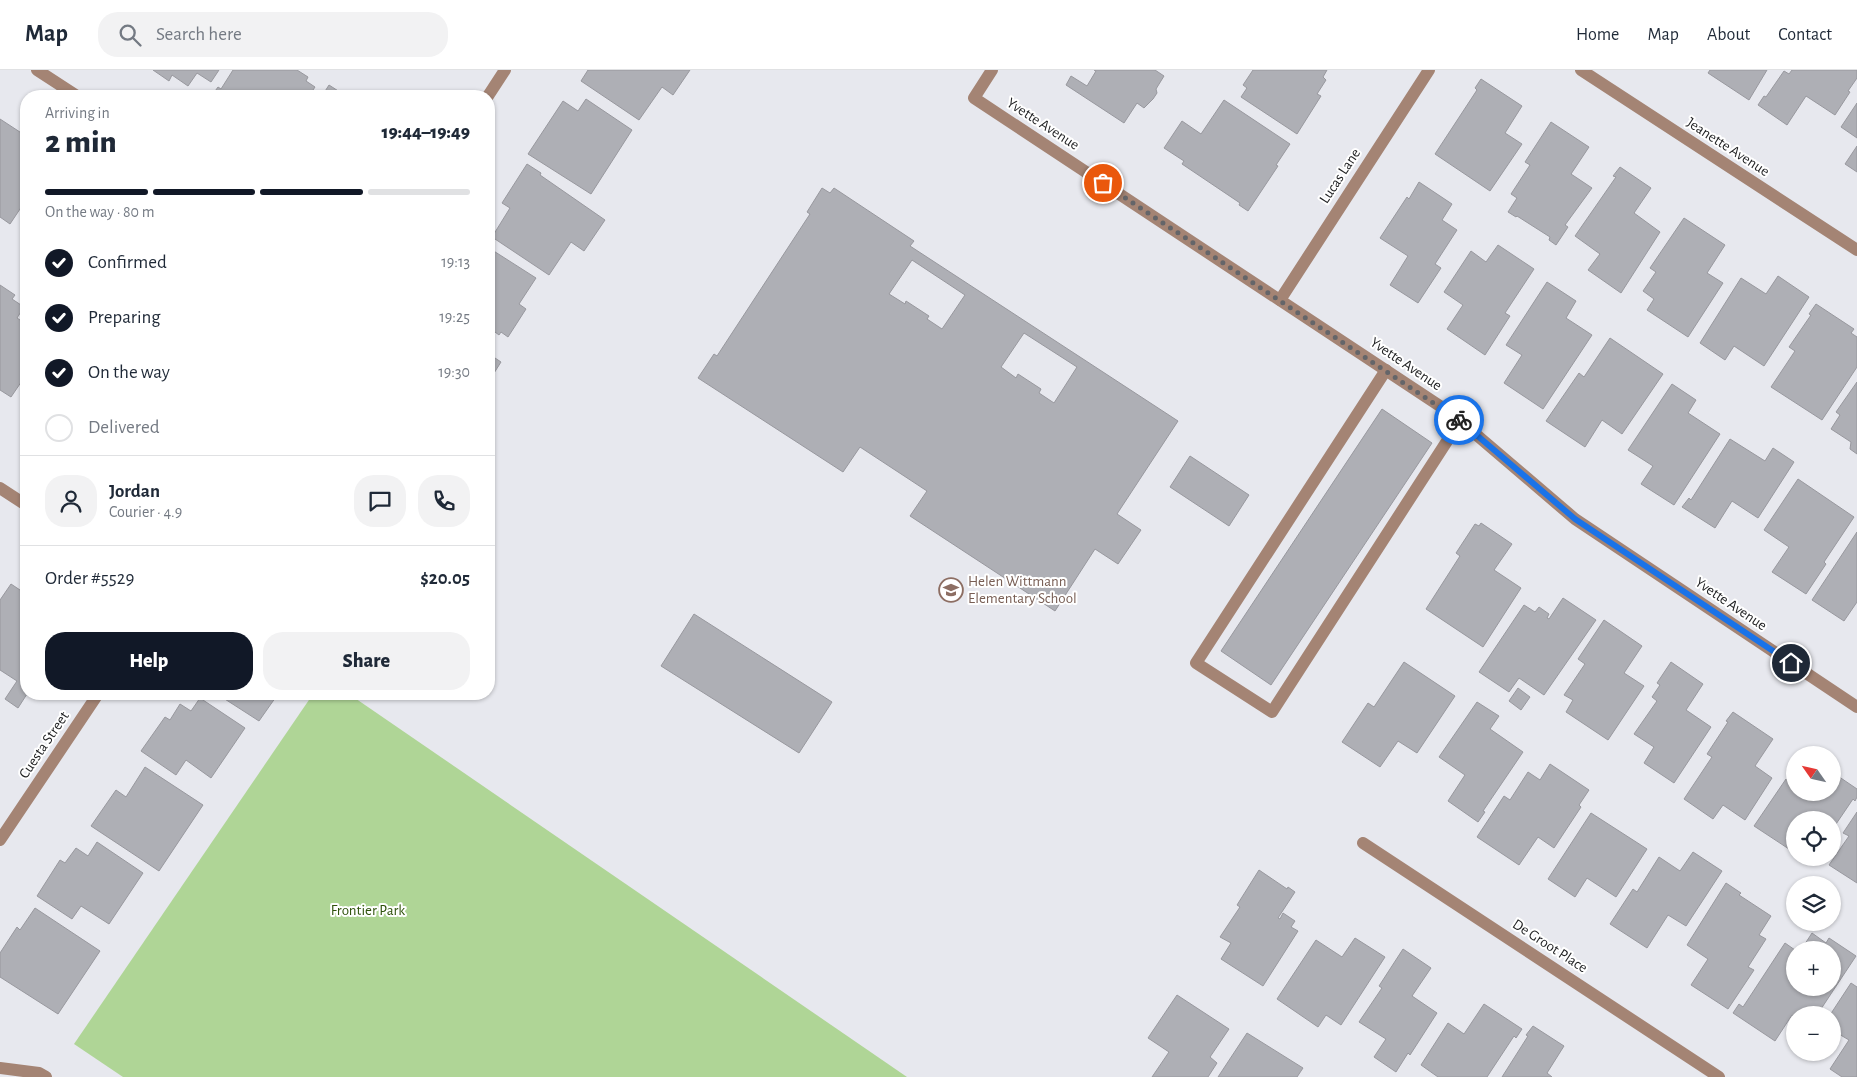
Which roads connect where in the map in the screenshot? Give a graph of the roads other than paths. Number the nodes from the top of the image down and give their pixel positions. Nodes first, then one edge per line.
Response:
1 (37, 70) edge
2 (505, 70) edge
3 (992, 70) edge
4 (1429, 70) edge
5 (1581, 70) edge
6 (68, 90) edge
7 (492, 90) edge
8 (1857, 250) edge
9 (1280, 300) junction
10 (1386, 370) junction
11 (1460, 421) junction
12 (0, 488) edge
13 (20, 501) edge
14 (94, 700) edge
15 (1857, 707) edge
16 (0, 840) edge
17 (1363, 843) dead end
18 (0, 1068) edge
19 (46, 1077) edge
20 (1719, 1077) edge

1 - 6 street
2 - 7 street
3 - 9 street, Yvette Avenue
4 - 9 street, Lucas Lane
5 - 8 street, Jeanette Avenue
9 - 10 street, Yvette Avenue
10 - 11 street, Yvette Avenue
10 - 11 street
11 - 15 street, Yvette Avenue
12 - 13 street
14 - 16 street, Cuesta Street
17 - 20 street, De Groot Place
18 - 19 street

